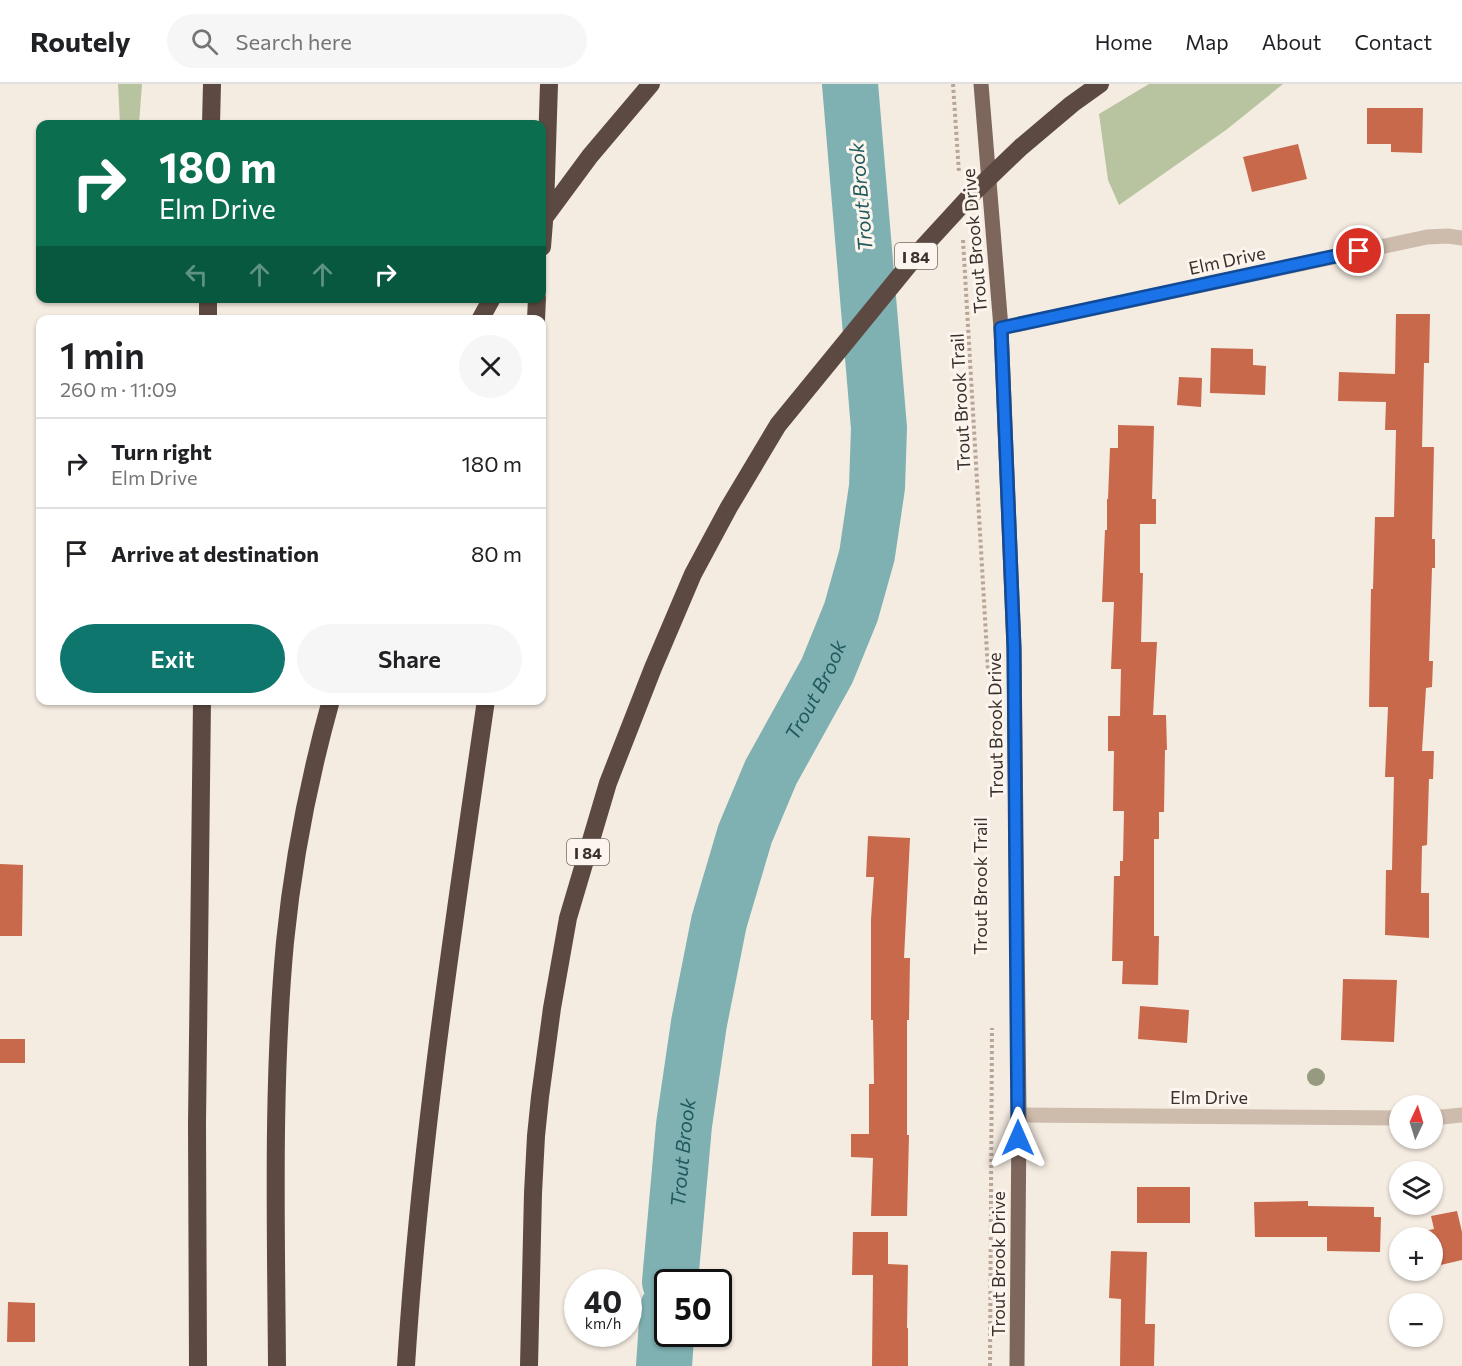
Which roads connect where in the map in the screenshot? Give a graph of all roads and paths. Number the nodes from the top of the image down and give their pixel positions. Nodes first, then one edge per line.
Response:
1 (212, 84) edge
2 (549, 84) edge
3 (651, 84) edge
4 (953, 84) edge
5 (981, 84) edge
6 (1100, 84) edge
7 (211, 120) edge
8 (546, 159) edge
9 (959, 180) dead end
10 (546, 216) edge
11 (1462, 238) edge
12 (963, 239) dead end
13 (1001, 328) junction
14 (989, 677) dead end
15 (202, 705) edge
16 (330, 705) edge
17 (485, 705) edge
18 (992, 1022) dead end
19 (1018, 1115) junction
20 (1462, 1115) edge
21 (1443, 1117) edge
22 (1389, 1118) edge
23 (530, 1316) junction
24 (198, 1366) edge
25 (277, 1366) edge
26 (406, 1366) edge
27 (529, 1366) edge
28 (542, 1366) edge
29 (990, 1366) edge
30 (1017, 1366) edge

1 - 7 highway
2 - 8 highway
3 - 10 highway
4 - 9 path
5 - 13 main road, Trout Brook Drive
6 - 23 highway, I 84
11 - 13 street, Elm Drive
12 - 14 path, Trout Brook Trail
13 - 19 main road, Trout Brook Drive
15 - 24 highway
16 - 25 highway
17 - 26 highway
18 - 29 path
19 - 22 street, Elm Drive
19 - 30 main road, Trout Brook Drive
20 - 21 street
23 - 27 highway, I 84
23 - 28 highway

